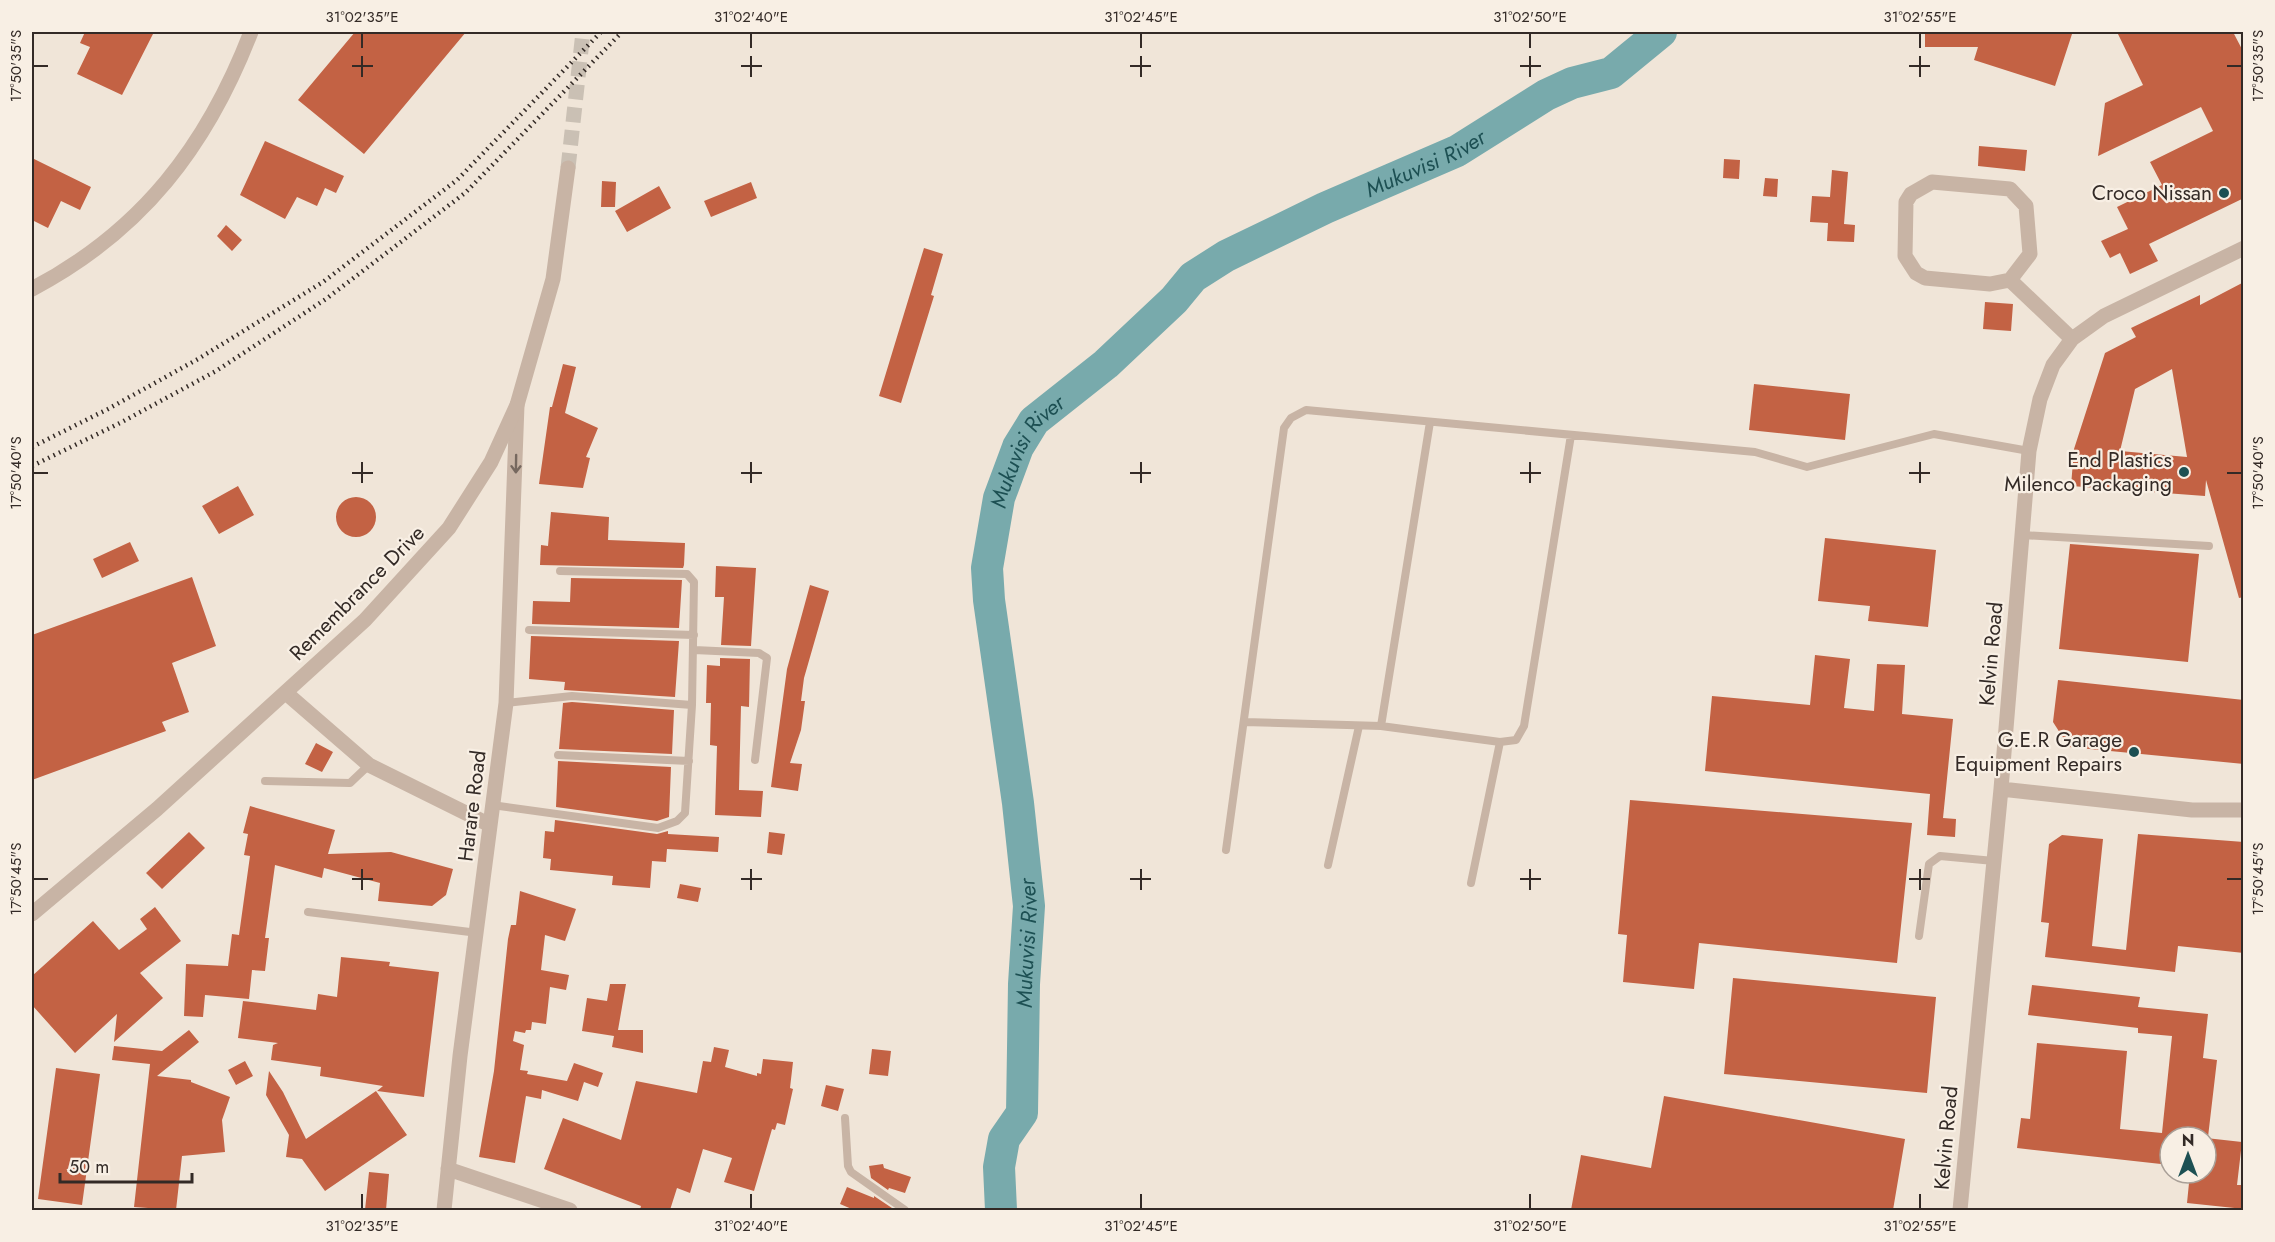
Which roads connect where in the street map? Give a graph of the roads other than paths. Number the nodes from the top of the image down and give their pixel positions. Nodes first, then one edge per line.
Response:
1 (251, 32) edge
2 (568, 168) tunnel mouth
3 (2244, 248) edge
4 (2010, 280) junction
5 (32, 289) edge
6 (2072, 339) junction
7 (517, 405) junction
8 (1430, 422) junction
9 (1571, 435) junction
10 (2029, 451) junction
11 (2022, 535) junction
12 (2209, 546) dead end
13 (560, 570) dead end
14 (529, 630) dead end
15 (694, 635) junction
16 (694, 650) junction
17 (286, 693) junction
18 (506, 703) junction
19 (692, 705) junction
20 (1244, 722) junction
21 (1359, 726) junction
22 (1381, 726) junction
23 (1500, 742) junction
24 (558, 755) dead end
25 (755, 760) dead end
26 (689, 761) junction
27 (369, 765) junction
28 (266, 781) dead end
29 (2001, 789) junction
30 (492, 805) junction
31 (2244, 810) edge
32 (490, 825) junction
33 (1226, 850) dead end
34 (1994, 861) junction
35 (1328, 865) dead end
36 (1471, 883) dead end
37 (308, 912) dead end
38 (32, 914) edge
39 (478, 933) junction
40 (1920, 936) dead end
41 (846, 1118) dead end
42 (448, 1169) junction
43 (444, 1210) edge
44 (570, 1210) edge
45 (905, 1210) edge
46 (1960, 1210) edge

1 - 5 street
2 - 7 street, Remembrance Drive
3 - 6 street, Kelvin Road
4 - 4 street
4 - 6 street
6 - 10 street, Kelvin Road
7 - 17 street, Remembrance Drive
7 -> 18 street, Harare Road
8 - 9 lane
8 - 20 lane
8 - 22 lane
9 - 10 lane
9 - 23 lane
10 - 11 street, Kelvin Road
11 - 12 lane
11 - 29 street, Kelvin Road
13 - 15 lane
14 - 15 lane
15 - 16 lane
16 - 19 lane
16 - 25 lane
17 - 27 street
17 - 38 street, Remembrance Drive
18 - 19 lane
18 - 30 street, Harare Road
19 - 26 lane
20 - 21 lane
20 - 33 lane
21 - 22 lane
21 - 35 lane
22 - 23 lane
23 - 36 lane
24 - 26 lane
26 - 30 lane
27 - 28 lane
27 - 32 street
29 - 31 street
29 - 34 street, Kelvin Road
30 - 32 street, Harare Road
32 - 39 street, Harare Road
34 - 40 lane
34 - 46 street, Kelvin Road
37 - 39 lane
39 - 42 street, Harare Road
41 - 45 lane
42 - 43 street, Harare Road
42 - 44 street

